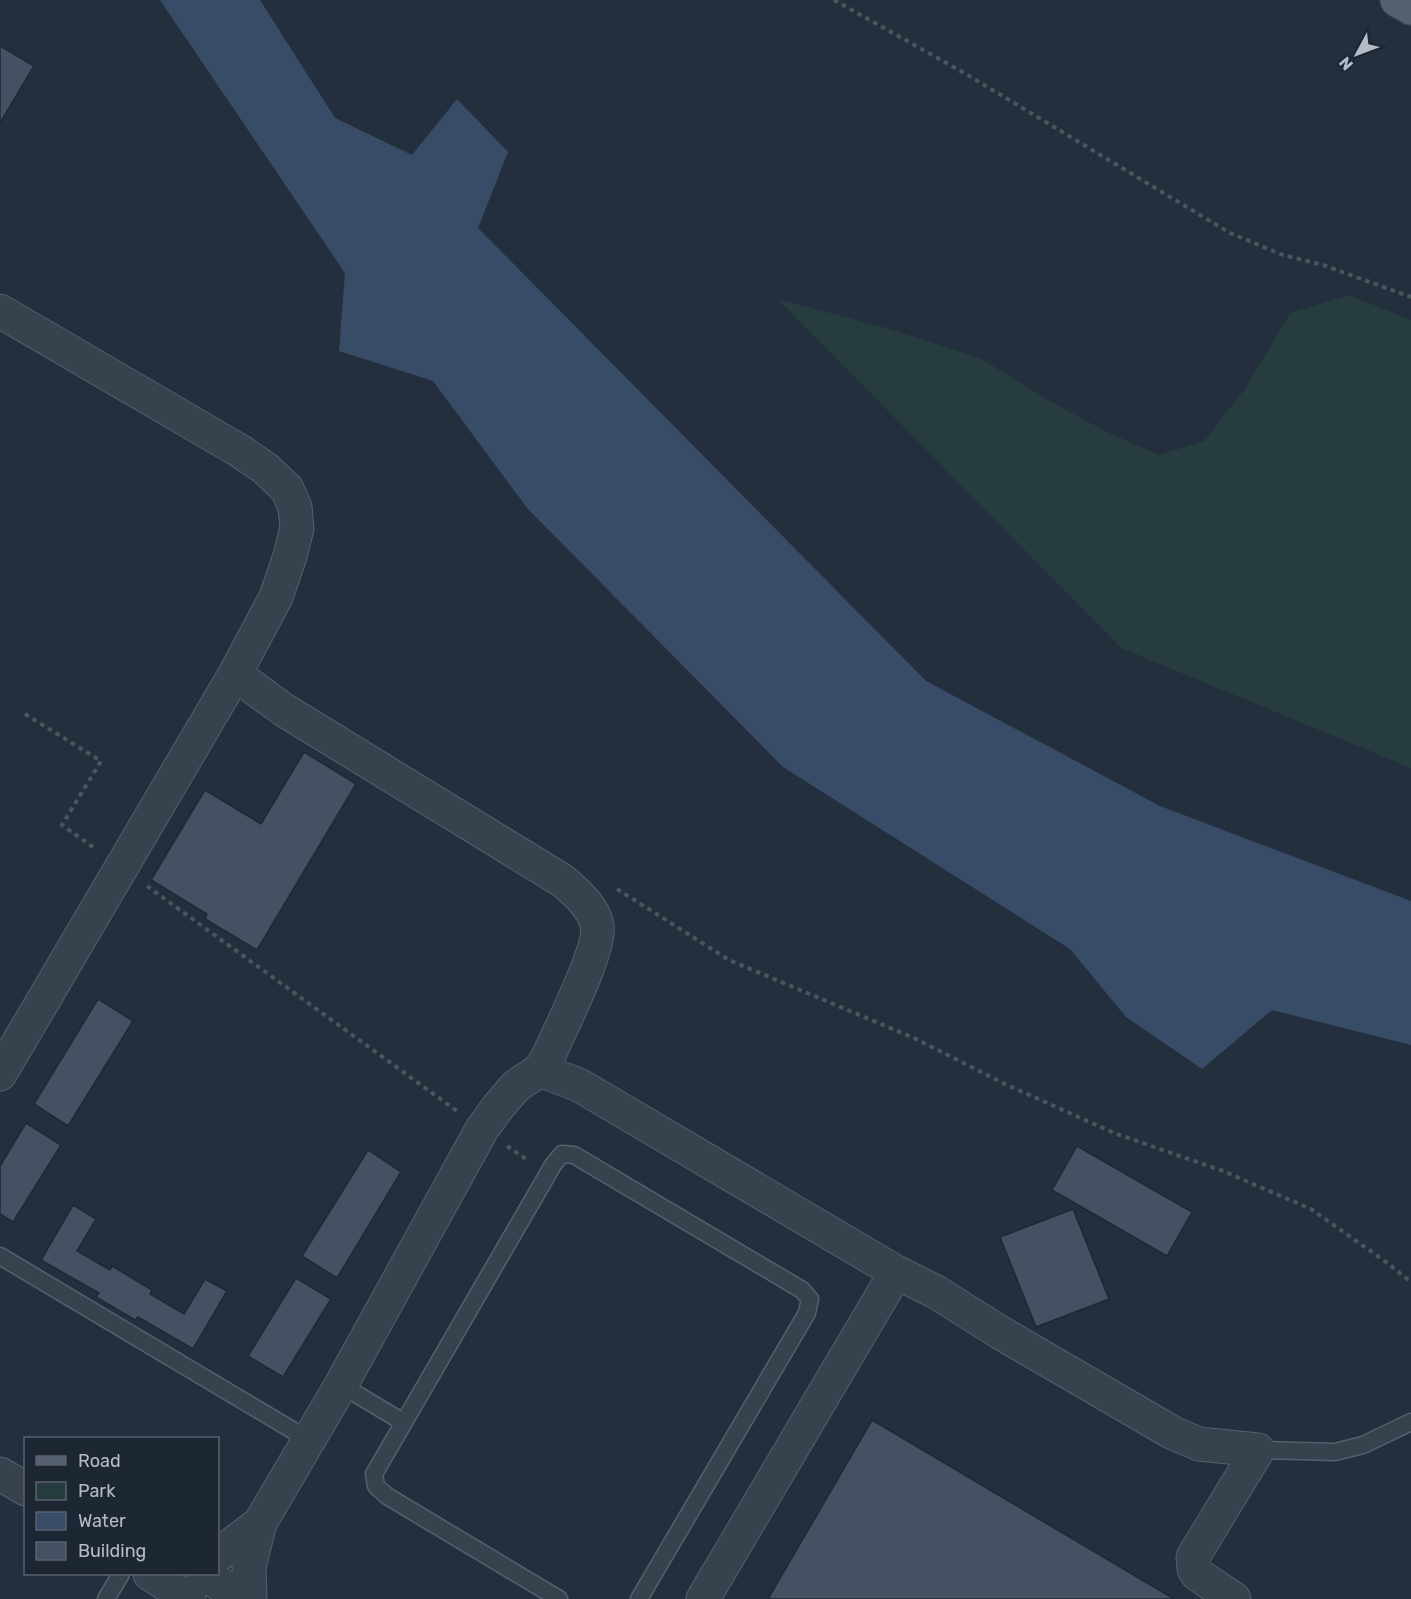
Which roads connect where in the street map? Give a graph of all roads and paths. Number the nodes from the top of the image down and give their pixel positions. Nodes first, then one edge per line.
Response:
1 (834, 0) edge
2 (1397, 0) edge
3 (1411, 8) edge
4 (1411, 297) edge
5 (0, 311) edge
6 (235, 674) junction
7 (25, 714) dead end
8 (103, 854) dead end
9 (144, 884) dead end
10 (608, 884) dead end
11 (540, 1070) junction
12 (0, 1074) edge
13 (482, 1129) junction
14 (526, 1159) dead end
15 (0, 1256) edge
16 (896, 1272) junction
17 (1411, 1282) edge
18 (340, 1385) junction
19 (403, 1422) junction
20 (1411, 1422) edge
21 (309, 1440) junction
22 (1258, 1450) junction
23 (0, 1455) edge
24 (24, 1469) edge
25 (0, 1474) edge
26 (24, 1488) edge
27 (260, 1523) junction
28 (219, 1554) edge
29 (120, 1575) edge
30 (152, 1575) edge
31 (204, 1575) edge
32 (106, 1599) edge
33 (189, 1599) edge
34 (244, 1599) edge
35 (250, 1599) edge
36 (559, 1599) edge
37 (639, 1599) edge
38 (703, 1599) edge
39 (1234, 1599) edge

1 - 4 path
2 - 3 main road
5 - 6 street
6 - 11 street
6 - 12 street
7 - 8 path
9 - 13 path
10 - 17 path
11 - 13 street
11 - 16 street
13 - 14 path
13 - 18 street
15 - 21 lane
16 - 22 street
16 - 38 street
18 - 19 lane
18 - 21 street
19 - 36 lane
19 - 37 lane
20 - 22 lane
21 - 27 street
22 - 39 street
23 - 24 street
25 - 26 street
27 - 28 street
27 - 35 street
29 - 32 lane
30 - 33 street
31 - 34 street

